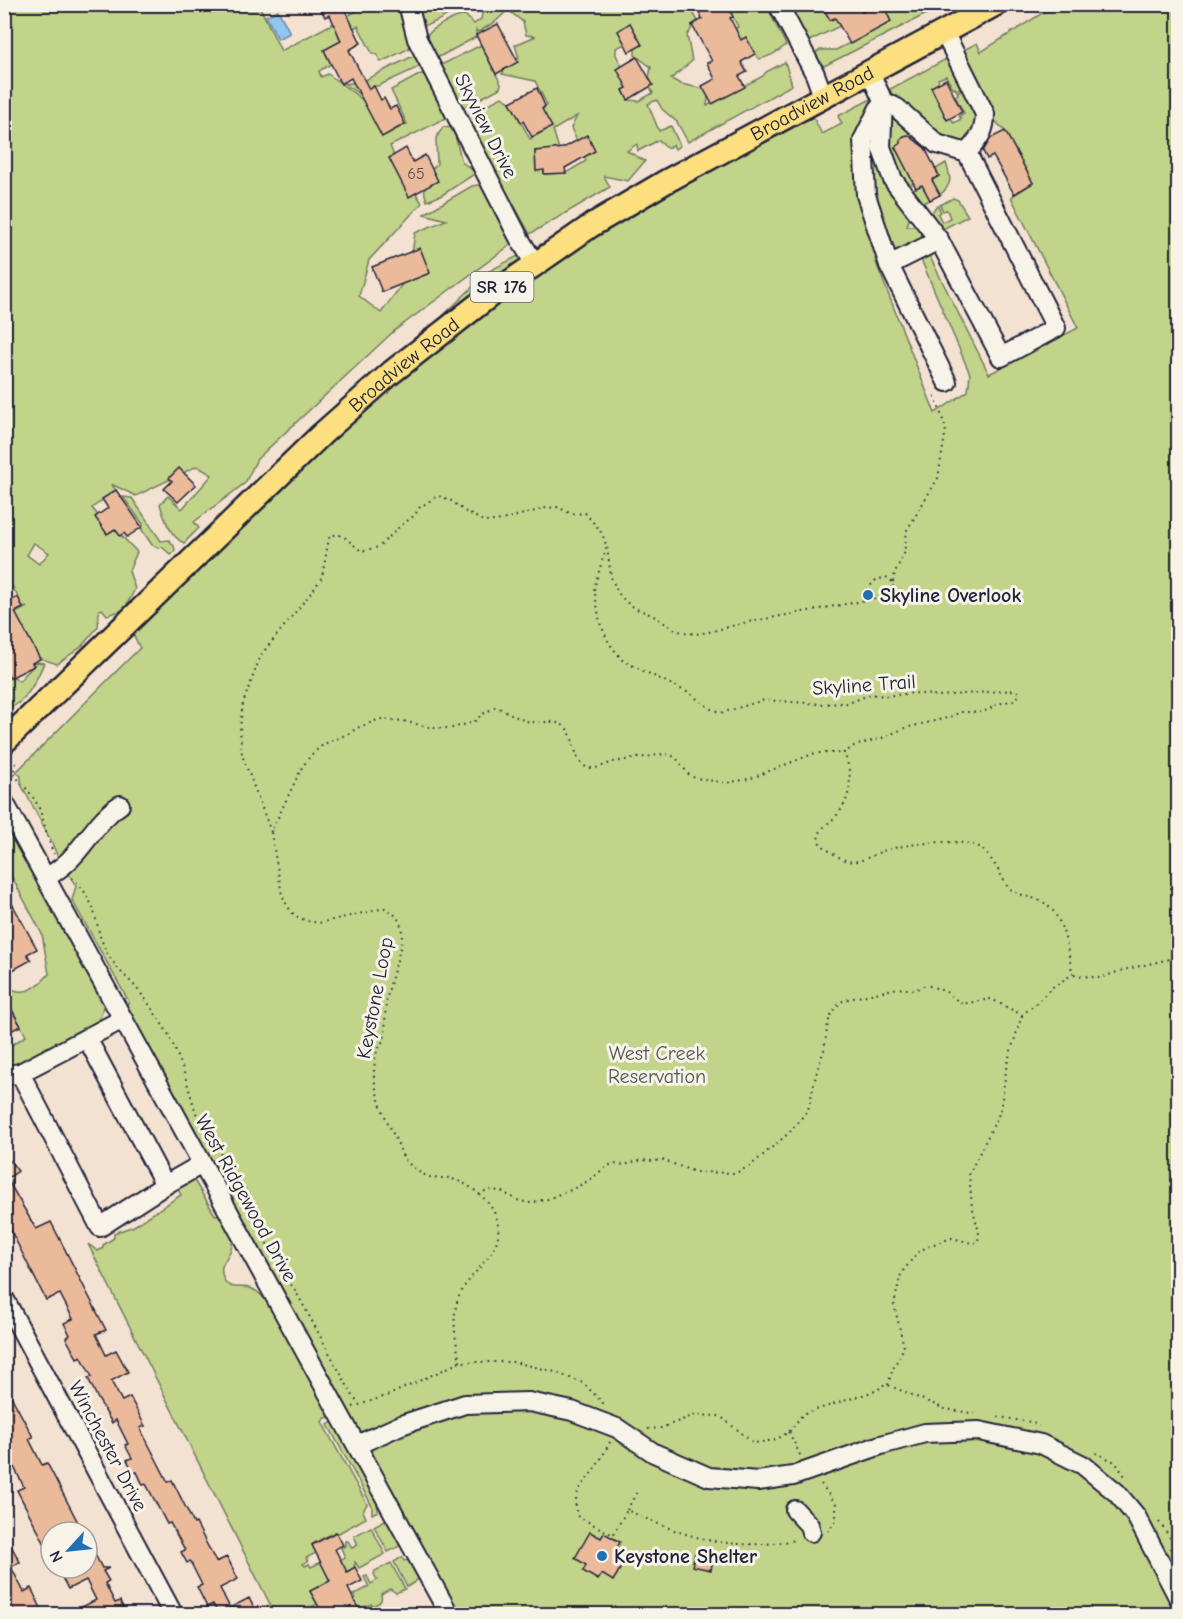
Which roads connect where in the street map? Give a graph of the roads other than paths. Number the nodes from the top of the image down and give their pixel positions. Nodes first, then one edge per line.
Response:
1 (408, 4) edge
2 (778, 4) edge
3 (996, 4) edge
4 (944, 32) junction
5 (868, 71) junction
6 (824, 96) junction
7 (883, 101) junction
8 (967, 153) junction
9 (939, 240) junction
10 (535, 264) junction
11 (889, 265) junction
12 (946, 382) road end
13 (4, 742) edge
14 (4, 802) edge
15 (120, 805) dead end
16 (46, 878) junction
17 (123, 1019) junction
18 (87, 1038) junction
19 (12, 1073) edge
20 (202, 1164) junction
21 (165, 1185) junction
22 (4, 1298) edge
23 (357, 1445) junction
24 (795, 1510) dead end
25 (811, 1535) road end
26 (1179, 1597) edge
27 (173, 1614) edge
28 (448, 1614) edge

1 - 10 street, Skyview Drive
2 - 6 street
3 - 4 main road, Broadview Road / SR 176
4 - 5 main road, Broadview Road / SR 176
4 - 8 street
5 - 6 main road, Broadview Road / SR 176
5 - 7 street
6 - 10 main road, Broadview Road / SR 176
7 - 8 street
7 - 9 street
7 - 11 street
8 - 9 street
9 - 11 street
10 - 13 main road, Broadview Road / SR 176
11 - 12 street
14 - 16 street, West Ridgewood Drive
15 - 16 street
16 - 17 street, West Ridgewood Drive
17 - 18 street
17 - 20 street, West Ridgewood Drive
18 - 19 street
18 - 21 street
19 - 21 street
20 - 21 street
20 - 23 street, West Ridgewood Drive
22 - 27 street, Winchester Drive
23 - 26 street
23 - 28 street, West Ridgewood Drive
24 - 25 street

